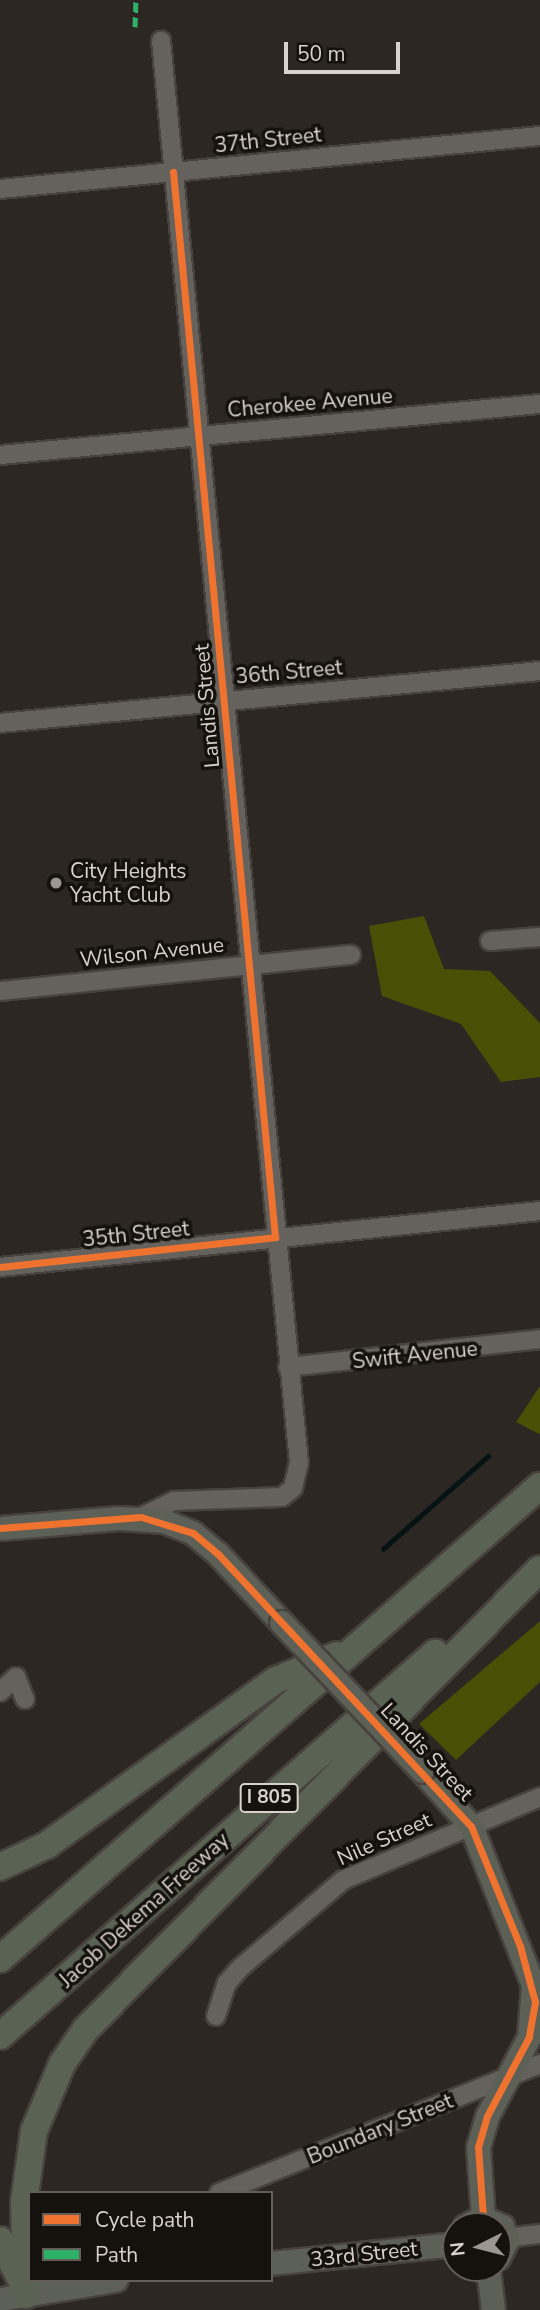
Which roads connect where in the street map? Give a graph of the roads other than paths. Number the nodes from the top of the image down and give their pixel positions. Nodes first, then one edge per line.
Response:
1 (161, 41) dead end
2 (540, 136) edge
3 (173, 172) junction
4 (0, 189) edge
5 (540, 404) edge
6 (199, 437) junction
7 (0, 455) edge
8 (540, 671) edge
9 (224, 701) junction
10 (0, 723) edge
11 (540, 937) edge
12 (490, 941) dead end
13 (351, 955) dead end
14 (249, 964) junction
15 (0, 990) edge
16 (540, 1211) edge
17 (275, 1237) junction
18 (0, 1267) edge
19 (540, 1339) edge
20 (288, 1367) junction
21 (540, 1486) edge
22 (141, 1517) junction
23 (0, 1528) edge
24 (540, 1562) edge
25 (540, 1569) edge
26 (355, 1648) junction
27 (0, 1692) edge
28 (25, 1699) dead end
29 (540, 1797) edge
30 (471, 1826) junction
31 (0, 1867) edge
32 (0, 1959) edge
33 (216, 2016) dead end
34 (0, 2036) edge
35 (540, 2064) edge
36 (508, 2077) junction
37 (224, 2191) edge
38 (474, 2212) edge
39 (540, 2234) edge
40 (0, 2240) edge
41 (512, 2244) edge
42 (442, 2245) edge
43 (273, 2263) edge
44 (104, 2282) edge
45 (490, 2282) edge
46 (23, 2296) edge
47 (493, 2310) edge

1 - 3 street, Landis Street
2 - 3 street, 37th Street
3 - 4 street, 37th Street
3 - 6 street, Landis Street
5 - 6 street, Cherokee Avenue
6 - 7 street, Cherokee Avenue
6 - 9 street, Landis Street
8 - 9 street, 36th Street
9 - 10 street, 36th Street
9 - 14 street, Landis Street
11 - 12 street
13 - 14 street, Wilson Avenue
14 - 15 street, Wilson Avenue
14 - 17 street, Landis Street
16 - 17 street, 35th Street
17 - 18 street, 35th Street
17 - 20 street, Landis Street
19 - 20 street, Swift Avenue
20 - 22 street, Landis Street
21 - 26 highway, I 805
22 - 23 main road
22 - 30 main road, Landis Street, bridge
24 - 34 highway, Jacob Dekema Freeway / I 805
25 - 46 highway
26 - 31 highway
26 - 32 highway, I 805
27 - 28 street
29 - 30 street, Nile Street
30 - 33 street, Nile Street
30 - 36 main road, Landis Street
35 - 36 street, Boundary Street
36 - 37 street, Boundary Street
36 - 38 main road, Landis Street
39 - 41 street
40 - 46 highway
42 - 43 main road, 33rd Street
44 - 46 main road
45 - 47 main road

